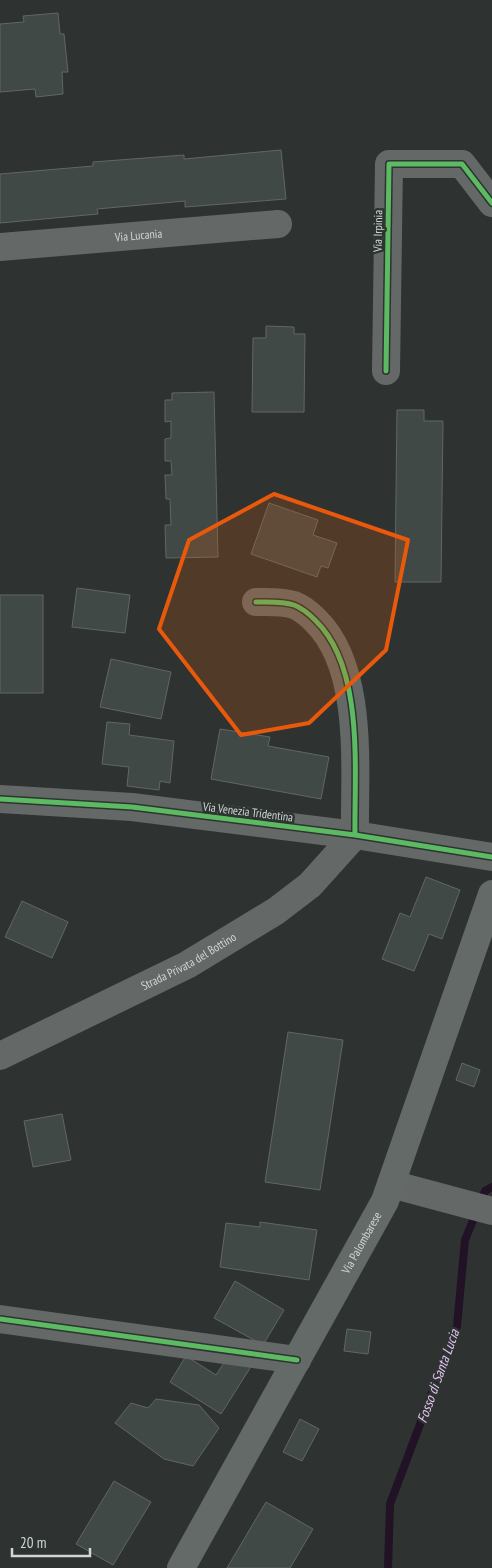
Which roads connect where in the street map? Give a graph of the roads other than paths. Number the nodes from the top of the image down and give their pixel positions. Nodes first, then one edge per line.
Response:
1 (492, 203) edge
2 (278, 224) dead end
3 (0, 247) edge
4 (386, 371) dead end
5 (256, 602) dead end
6 (0, 799) edge
7 (355, 835) junction
8 (492, 857) edge
9 (492, 894) edge
10 (0, 1056) edge
11 (391, 1184) junction
12 (489, 1210) edge
13 (0, 1319) edge
14 (297, 1360) junction
15 (181, 1568) edge

1 - 4 street, Via Irpinia
2 - 3 street, Via Lucania
5 - 7 street
6 - 7 street, Via Venezia Tridentina
7 - 8 street, Via Venezia Tridentina
7 - 10 street, Strada Privata del Bottino
9 - 11 main road, Via Palombarese
11 - 12 street
11 - 14 main road, Via Palombarese
13 - 14 street
14 - 15 main road, Via Palombarese

